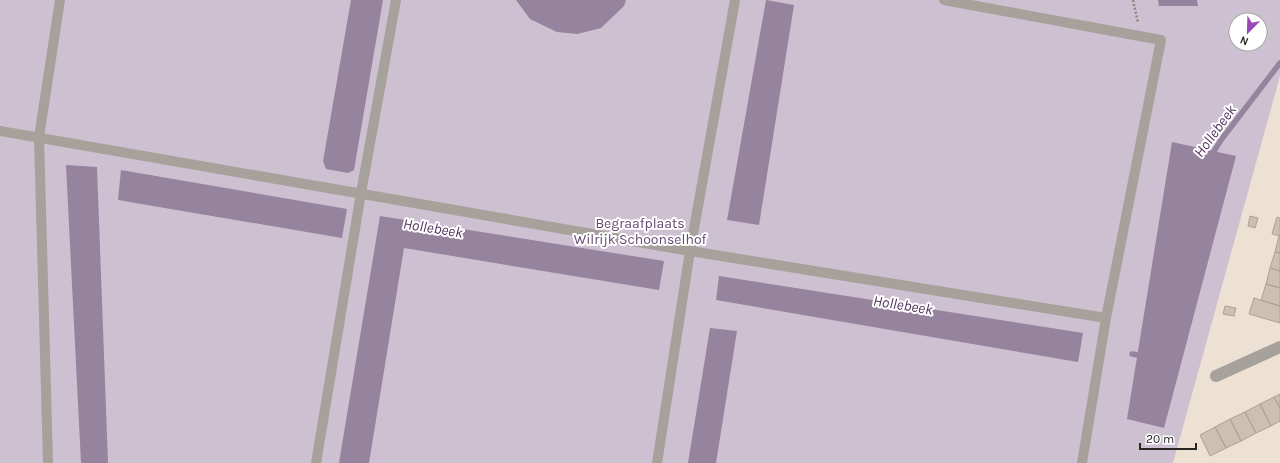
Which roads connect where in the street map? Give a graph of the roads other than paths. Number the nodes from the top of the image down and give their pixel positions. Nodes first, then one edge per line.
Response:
1 (60, 0) edge
2 (396, 0) edge
3 (735, 0) edge
4 (944, 0) edge
5 (0, 131) edge
6 (39, 137) junction
7 (361, 193) junction
8 (690, 251) junction
9 (1106, 318) junction
10 (1280, 347) edge
11 (1216, 376) dead end
12 (48, 463) edge
13 (316, 463) edge
14 (657, 463) edge
15 (1082, 463) edge

1 - 6 lane
2 - 7 lane
3 - 8 lane
4 - 9 lane
5 - 6 lane
6 - 7 lane
6 - 12 lane
7 - 8 lane
7 - 13 lane
8 - 9 lane
8 - 14 lane
9 - 15 lane
10 - 11 street

